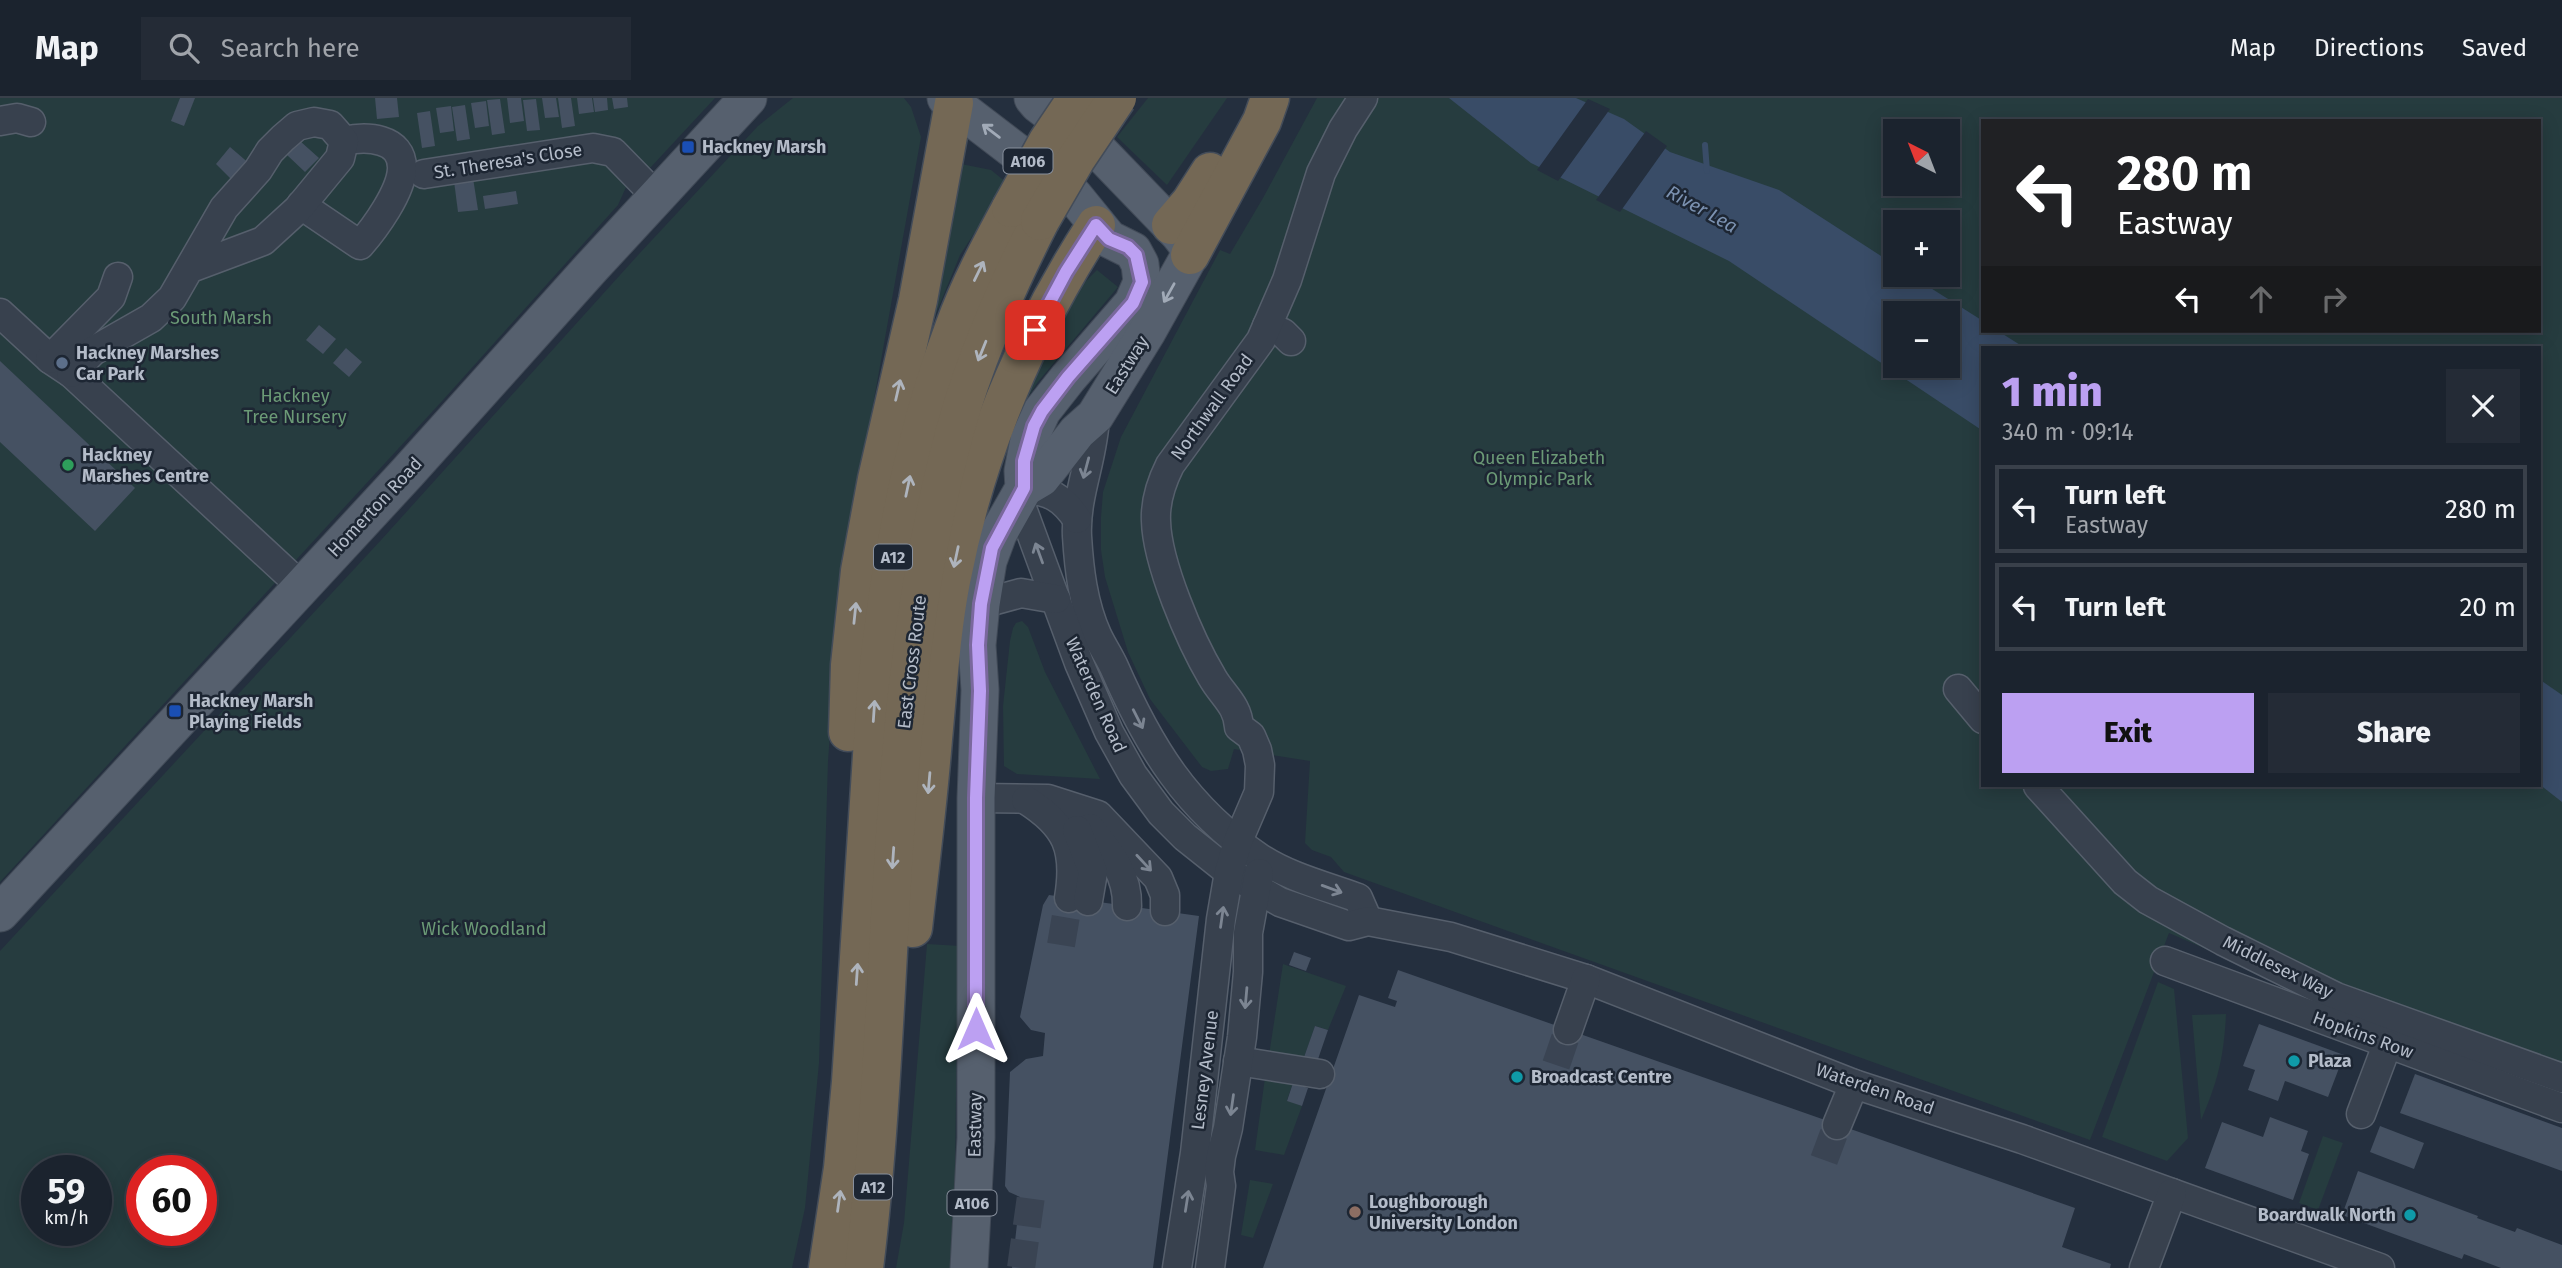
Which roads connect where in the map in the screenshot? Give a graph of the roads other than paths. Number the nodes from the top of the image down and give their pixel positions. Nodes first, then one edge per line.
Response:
1 (748, 98) edge
2 (1077, 98) edge
3 (1117, 98) edge
4 (1259, 98) edge
5 (1270, 98) edge
6 (1363, 98) edge
7 (955, 99) edge
8 (1026, 100) edge
9 (0, 121) edge
10 (31, 122) dead end
11 (344, 141) junction
12 (1097, 149) junction
13 (424, 174) dead end
14 (656, 196) junction
15 (301, 205) junction
16 (1026, 215) junction
17 (1096, 225) junction
18 (1181, 240) junction
19 (1128, 247) junction
20 (191, 268) junction
21 (118, 277) dead end
22 (0, 313) edge
23 (1267, 326) junction
24 (124, 331) junction
25 (158, 331) dead end
26 (1291, 341) dead end
27 (61, 366) junction
28 (1095, 416) junction
29 (1022, 494) junction
30 (1077, 519) junction
31 (301, 586) junction
32 (1056, 599) junction
33 (981, 604) junction
34 (1958, 689) dead end
35 (1981, 717) edge
36 (2039, 787) edge
37 (976, 798) junction
38 (1046, 803) junction
39 (1238, 841) junction
40 (1261, 858) junction
41 (1229, 872) junction
42 (1257, 889) junction
43 (1127, 906) dead end
44 (1165, 911) dead end
45 (0, 913) edge
46 (1368, 921) junction
47 (860, 926) junction
48 (2165, 961) dead end
49 (1586, 979) junction
50 (1568, 1030) tunnel mouth
51 (2387, 1045) junction
52 (1238, 1060) junction
53 (1320, 1074) dead end
54 (2562, 1078) edge
55 (1854, 1084) junction
56 (879, 1105) junction
57 (2562, 1108) edge
58 (2361, 1114) dead end
59 (1838, 1125) tunnel mouth
60 (2172, 1193) junction
61 (2311, 1256) edge
62 (828, 1268) edge
63 (864, 1268) edge
64 (969, 1268) edge
65 (1177, 1268) edge
66 (1210, 1268) edge
67 (2144, 1268) edge
68 (2380, 1268) edge

1 - 14 main road, Homerton Road
2 - 16 highway, East Cross Route / A12, bridge
3 - 16 highway, East Cross Route / A12, bridge
4 - 18 highway
5 - 18 highway
6 - 23 street, Northwall Road
17 -> 7 main road, A106
47 -> 7 highway, A12
8 - 12 main road
9 - 10 street
11 - 15 street
11 - 15 street
11 - 20 street
12 - 17 main road
12 - 18 main road
13 - 14 street, St. Theresa's Close
14 - 31 main road, Homerton Road
15 - 20 street
47 -> 16 highway, East Cross Route / A12
16 -> 56 highway, East Cross Route / A12
17 - 19 main road, A106
17 -> 56 highway, A12
18 - 19 main road
18 -> 28 main road, Eastway / A106
19 - 29 main road, Eastway / A106
20 - 24 street
21 - 27 street
22 - 27 street
23 - 26 street
23 - 39 street, Northwall Road
24 - 25 street
24 - 27 street
27 - 31 street
28 - 29 main road, Eastway / A106
28 -> 30 street, Waterden Road
29 - 30 street
32 -> 29 street, Waterden Road
29 - 33 main road, Eastway / A106
30 -> 39 street, Waterden Road
31 - 45 main road, Homerton Road
32 - 33 street
32 - 41 street, Waterden Road
33 - 37 main road, Eastway / A106
34 - 35 street
36 - 54 street, Middlesex Way
37 - 38 street
37 - 64 main road, Eastway / A106
38 - 38 street
38 - 43 street
38 -> 44 street
39 - 40 street, Waterden Road
39 - 41 street, Northwall Road
40 - 42 street
40 -> 46 street, Waterden Road
41 - 42 street, Waterden Road
65 -> 41 street, Lesney Avenue
42 - 46 street, Waterden Road
42 -> 52 street, Lesney Avenue
46 - 49 street, Waterden Road
62 -> 47 highway, East Cross Route / A12
48 - 51 street, Hopkins Row
49 - 50 street
49 - 55 street, Waterden Road
51 - 57 street, Hopkins Row
51 - 58 street
52 - 53 street
52 -> 66 street, Lesney Avenue
55 - 59 street
55 - 60 street, Waterden Road
56 - 63 highway, East Cross Route / A12
60 - 61 street, Waterden Road
60 - 67 street
61 - 68 street, Waterden Road

